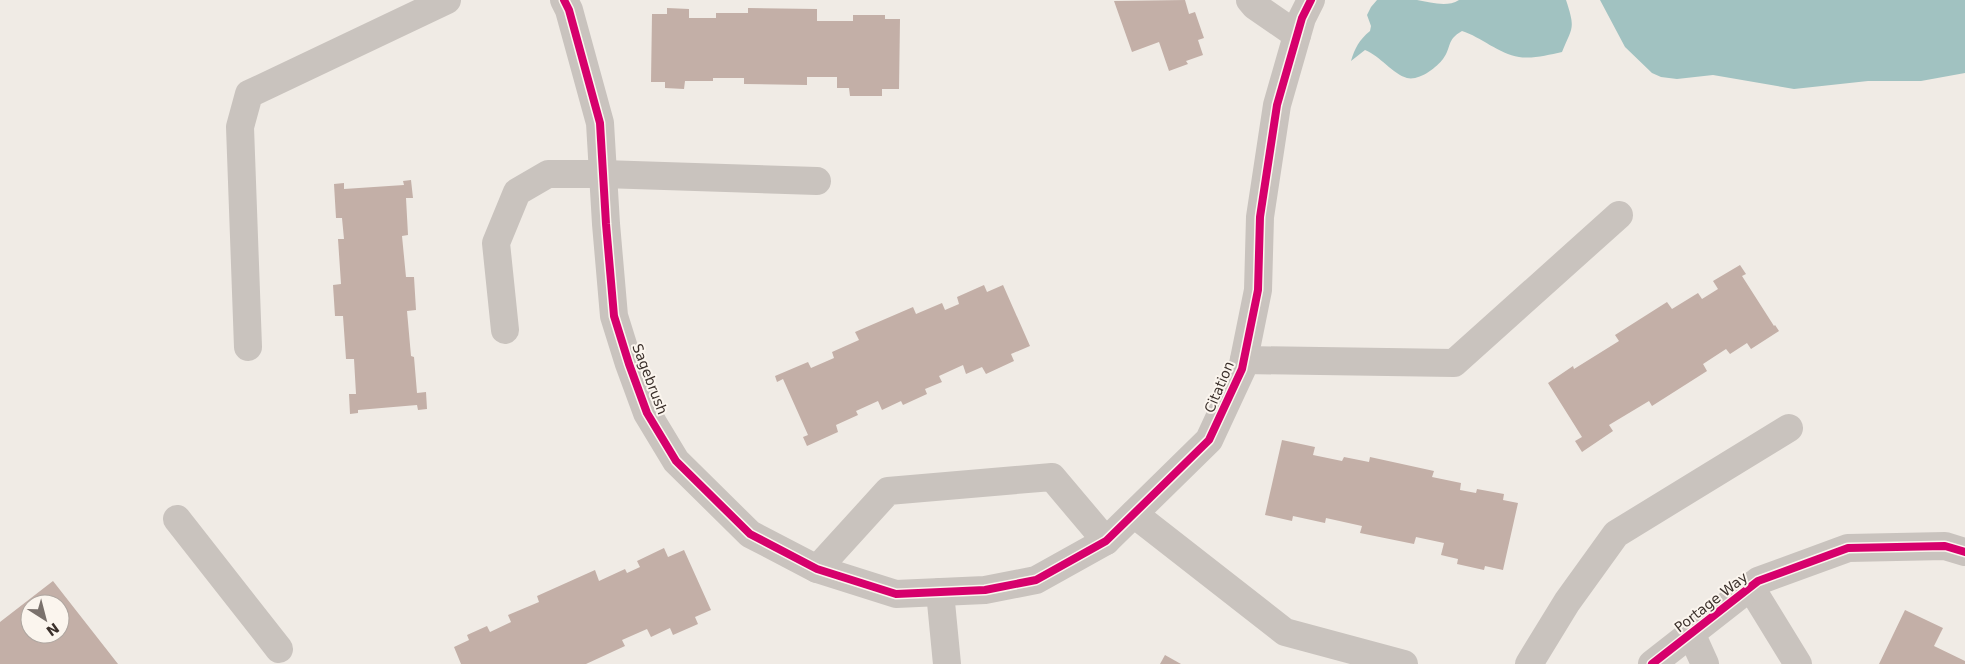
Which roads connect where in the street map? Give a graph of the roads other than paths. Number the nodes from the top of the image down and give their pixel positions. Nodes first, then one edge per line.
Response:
1 (447, 0) edge
2 (564, 0) edge
3 (1250, 0) edge
4 (1311, 0) edge
5 (1297, 35) junction
6 (603, 174) junction
7 (817, 181) dead end
8 (1619, 215) dead end
9 (505, 330) dead end
10 (248, 347) dead end
11 (1244, 360) junction
12 (1789, 428) dead end
13 (1134, 514) junction
14 (177, 518) dead end
15 (1106, 541) junction
16 (1965, 552) edge
17 (817, 569) junction
18 (1750, 586) junction
19 (940, 592) junction
20 (1691, 633) junction
21 (277, 659) edge
22 (946, 664) edge
23 (1404, 664) edge
24 (1529, 664) edge
25 (1652, 664) edge
26 (1704, 664) edge
27 (1798, 664) edge

1 - 10 street
2 - 6 street, Sagebrush
3 - 5 street
4 - 5 street, Citation
5 - 11 street, Citation
6 - 7 street
6 - 9 street
6 - 17 street, Sagebrush
8 - 11 street
11 - 13 street, Citation
12 - 24 street
13 - 15 street, Citation
13 - 23 street
14 - 21 street
15 - 17 street
15 - 19 street, Citation
16 - 18 street, Portage Way
17 - 19 street, Sagebrush
18 - 20 street, Portage Way
18 - 27 street
19 - 22 street
20 - 25 street, Portage Way
20 - 26 street

